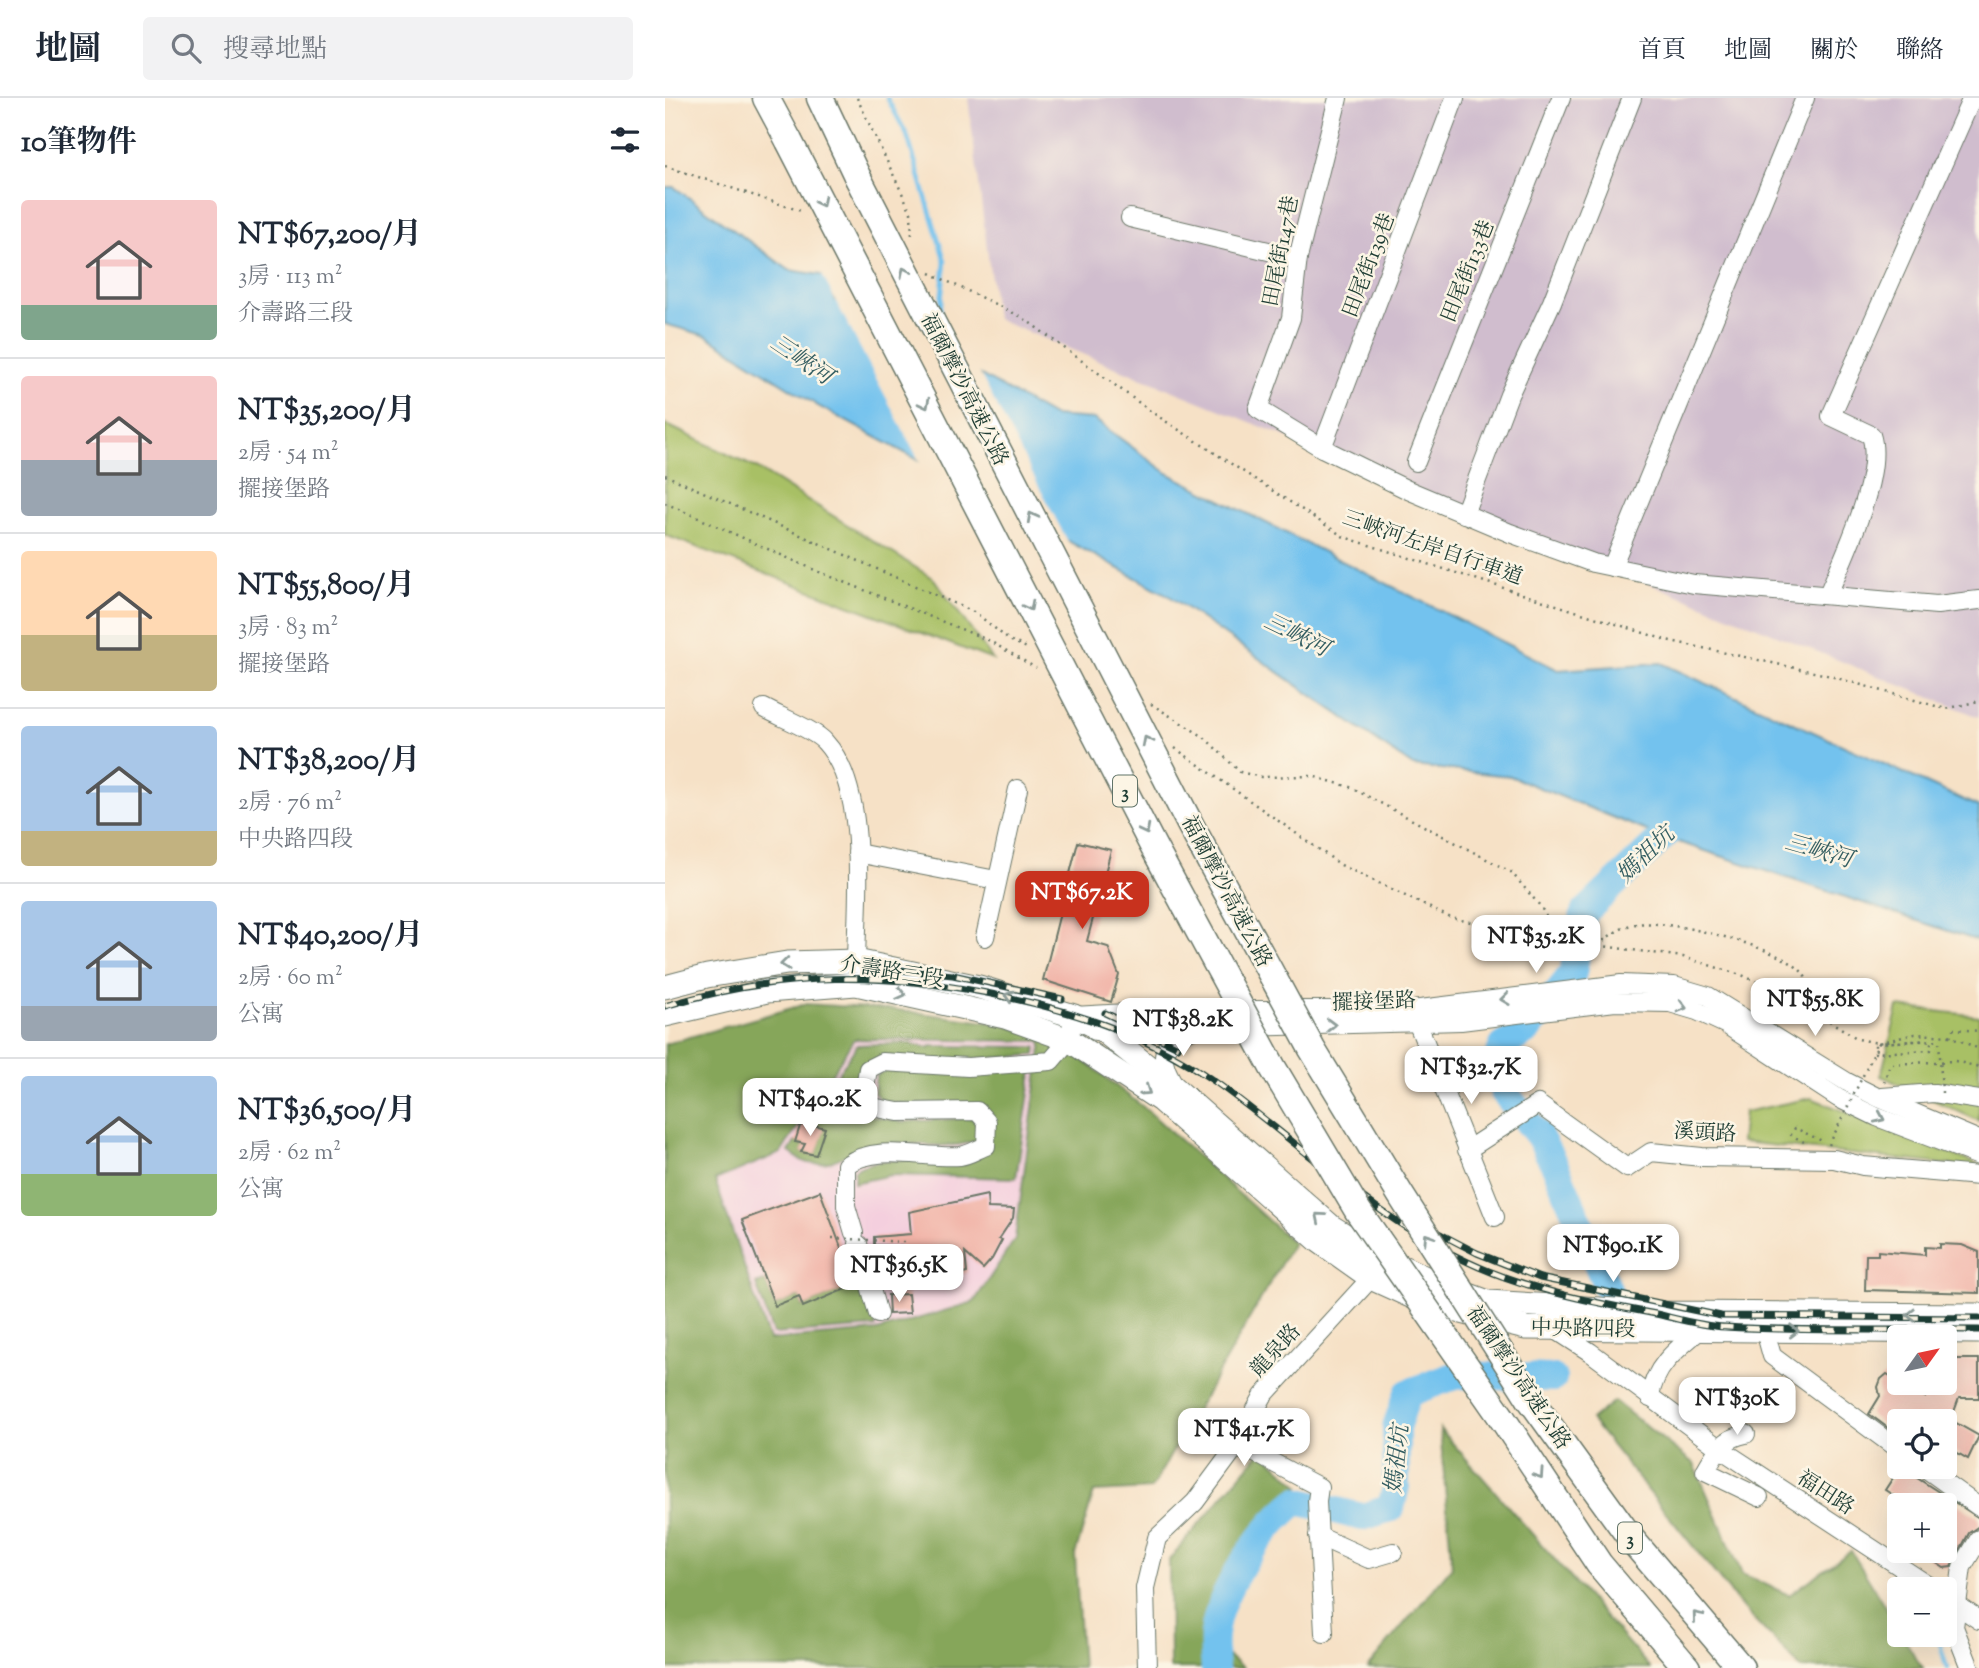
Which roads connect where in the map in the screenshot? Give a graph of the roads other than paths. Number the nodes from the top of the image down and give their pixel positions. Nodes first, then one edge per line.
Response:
1 (766, 98) edge
2 (820, 98) edge
3 (1338, 98) edge
4 (1455, 98) edge
5 (1560, 98) edge
6 (1632, 98) edge
7 (1805, 98) edge
8 (1972, 98) edge
9 (1130, 218) dead end
10 (1298, 258) junction
11 (1322, 448) junction
12 (1416, 462) dead end
13 (1464, 514) junction
14 (1612, 567) junction
15 (1828, 594) junction
16 (1979, 600) edge
17 (764, 708) dead end
18 (1018, 789) dead end
19 (857, 853) junction
20 (996, 880) junction
21 (985, 937) dead end
22 (856, 961) junction
23 (665, 987) edge
24 (1618, 993) junction
25 (665, 1015) edge
26 (1074, 1016) junction
27 (1415, 1016) junction
28 (1194, 1028) junction
29 (1101, 1029) junction
30 (1069, 1040) junction
31 (1177, 1090) junction
32 (1879, 1098) junction
33 (1979, 1100) edge
34 (1979, 1140) edge
35 (1469, 1148) junction
36 (1979, 1156) edge
37 (1979, 1176) edge
38 (1495, 1217) dead end
39 (1377, 1255) junction
40 (1371, 1278) junction
41 (1581, 1297) dead end
42 (878, 1314) dead end
43 (1979, 1315) edge
44 (1640, 1317) junction
45 (1553, 1318) junction
46 (1762, 1322) junction
47 (1701, 1329) junction
48 (1979, 1332) edge
49 (1650, 1398) junction
50 (1746, 1434) dead end
51 (1887, 1441) edge
52 (1235, 1448) junction
53 (1712, 1457) junction
54 (1940, 1479) edge
55 (1759, 1497) dead end
56 (1979, 1507) edge
57 (1318, 1527) junction
58 (1979, 1539) edge
59 (1393, 1552) dead end
60 (1914, 1577) edge
61 (1957, 1582) edge
62 (1957, 1604) edge
63 (1979, 1620) edge
64 (1324, 1633) dead end
65 (1957, 1635) edge
66 (1147, 1668) edge
67 (1687, 1668) edge
68 (1741, 1668) edge
69 (1969, 1668) edge

1 -> 67 highway, 福爾摩沙高速公路 / 3, bridge
68 -> 2 highway, 福爾摩沙高速公路 / 3, bridge
3 - 10 street, 田尾街147巷
4 - 11 street, 田尾街139巷
5 - 12 street, 田尾街133巷
6 - 13 street
7 - 14 street
8 - 15 street
9 - 10 street
10 - 11 street, 田尾街147巷
11 - 13 street
13 - 14 street
14 - 15 street
15 - 16 street
17 - 19 street
18 - 20 street
19 - 20 street
19 - 22 street
20 - 21 street
22 -> 23 main road, 介壽路三段
26 -> 22 main road, 介壽路三段
24 - 27 street, 擺接堡路
24 - 32 street, 擺接堡路
24 -> 36 street, 擺接堡路
25 -> 30 main road, 介壽路三段
26 - 27 street, 擺接堡路
26 - 29 main road, 中央路四段
26 - 30 street
28 -> 27 street, 擺接堡路
27 - 35 street
28 - 29 street, 擺接堡路
28 - 31 street
29 - 30 street, 擺接堡路
29 - 31 main road, 中央路四段
30 -> 40 main road, 中央路四段
30 - 42 street, 擺接堡路
39 -> 31 main road, 中央路四段
32 - 33 street
32 - 34 street, 擺接堡路
35 - 37 street, 溪頭路
35 - 38 street
39 - 40 street, 龍泉路
39 - 45 main road, 中央路四段
40 - 45 main road, 中央路四段
40 - 52 street, 龍泉路
41 - 44 street
43 -> 46 main road, 中央路四段
44 - 45 main road, 中央路四段
44 - 46 main road, 中央路四段
44 - 47 main road, 中央路四段
45 - 49 street, 福田路
46 - 47 main road, 中央路四段
46 -> 48 main road, 中央路四段
46 - 51 street
47 - 49 street
49 - 53 street, 福田路
50 - 53 street
52 - 57 street
52 - 66 street, 龍泉路
53 - 55 street
53 - 60 street, 福田路
54 - 56 street
57 - 59 street
57 - 64 street
58 - 61 street
62 - 63 street
65 - 69 street

